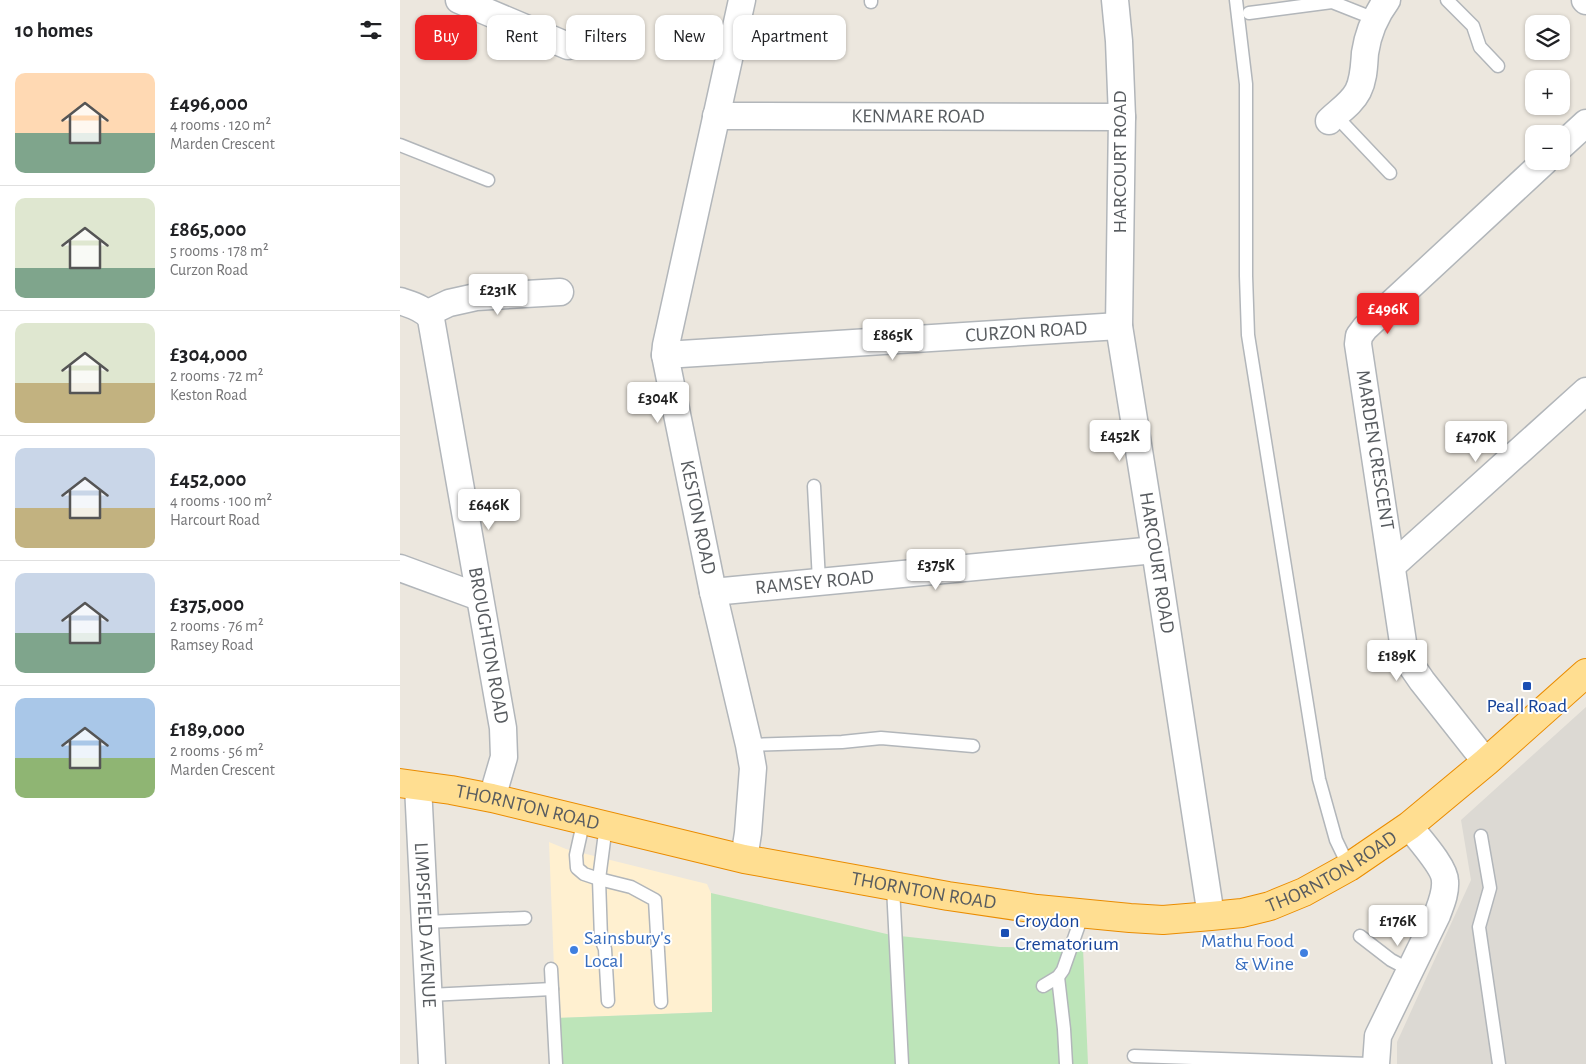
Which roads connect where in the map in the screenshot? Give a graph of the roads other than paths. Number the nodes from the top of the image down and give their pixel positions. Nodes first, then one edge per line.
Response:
1 (459, 0) edge
2 (742, 0) edge
3 (1115, 0) edge
4 (1236, 0) edge
5 (1447, 0) edge
6 (1381, 9) edge
7 (1249, 13) dead end
8 (566, 45) edge
9 (1498, 66) dead end
10 (716, 116) junction
11 (1122, 116) junction
12 (1332, 118) joint
13 (1586, 123) edge
14 (1570, 138) edge
15 (400, 145) edge
16 (1535, 170) edge
17 (1390, 173) dead end
18 (488, 180) dead end
19 (560, 292) dead end
20 (400, 301) edge
21 (428, 313) junction
22 (1119, 326) junction
23 (665, 355) junction
24 (1586, 391) edge
25 (814, 486) dead end
26 (1155, 550) junction
27 (1393, 565) junction
28 (400, 568) edge
29 (819, 581) junction
30 (714, 592) junction
31 (479, 597) junction
32 (1586, 673) edge
33 (749, 745) junction
34 (973, 746) dead end
35 (1486, 762) junction
36 (409, 785) edge
37 (492, 798) junction
38 (595, 822) junction
39 (1408, 826) junction
40 (1481, 836) dead end
41 (744, 858) junction
42 (1349, 866) junction
43 (599, 879) junction
44 (893, 887) junction
45 (1084, 913) junction
46 (1211, 916) junction
47 (525, 918) dead end
48 (425, 922) junction
49 (1360, 936) dead end
50 (551, 969) dead end
51 (1410, 970) junction
52 (1058, 977) junction
53 (1043, 986) dead end
54 (552, 989) junction
55 (429, 995) junction
56 (608, 1001) dead end
57 (661, 1002) dead end
58 (1134, 1056) dead end
59 (432, 1064) edge
60 (556, 1064) edge
61 (902, 1064) edge
62 (1066, 1064) edge
63 (1369, 1064) edge
64 (1376, 1064) edge
65 (1499, 1064) edge

1 - 8 street
2 - 10 street, KESTON ROAD
3 - 11 street, HARCOURT ROAD
4 - 42 lane
5 - 9 lane
6 - 7 lane
6 - 12 street
10 - 11 street, KENMARE ROAD
10 - 23 street, KESTON ROAD
11 - 22 street, HARCOURT ROAD
12 - 17 lane
13 - 14 street
15 - 18 lane
16 - 27 street, MARDEN CRESCENT
19 - 21 street
20 - 21 street
21 - 31 street, BROUGHTON ROAD
22 - 23 street, CURZON ROAD
22 - 26 street, HARCOURT ROAD
23 - 30 street, KESTON ROAD
24 - 27 street
25 - 29 lane
26 - 29 street, RAMSEY ROAD
26 - 46 street, HARCOURT ROAD
27 - 35 street, MARDEN CRESCENT
28 - 31 street
29 - 30 street, RAMSEY ROAD
30 - 33 street, KESTON ROAD
31 - 37 street, BROUGHTON ROAD
32 - 35 highway, THORNTON ROAD
33 - 34 lane
33 - 41 street, KESTON ROAD
35 - 39 highway, THORNTON ROAD
36 - 37 highway, THORNTON ROAD
36 - 48 street, LIMPSFIELD AVENUE
37 - 38 highway, THORNTON ROAD
38 - 41 highway, THORNTON ROAD
38 - 43 lane
38 - 43 lane
39 - 42 highway, THORNTON ROAD
39 - 51 street
40 - 65 lane
41 - 44 highway, THORNTON ROAD
42 - 46 highway, THORNTON ROAD
43 - 56 lane
43 - 57 lane
44 - 45 highway, THORNTON ROAD
44 - 61 lane
45 - 46 highway, THORNTON ROAD
45 - 52 lane
47 - 48 lane
48 - 55 street, LIMPSFIELD AVENUE
49 - 51 lane
50 - 54 lane
51 - 64 street
52 - 53 lane
52 - 62 lane
54 - 55 lane
54 - 60 lane
55 - 59 street, LIMPSFIELD AVENUE
58 - 63 lane

